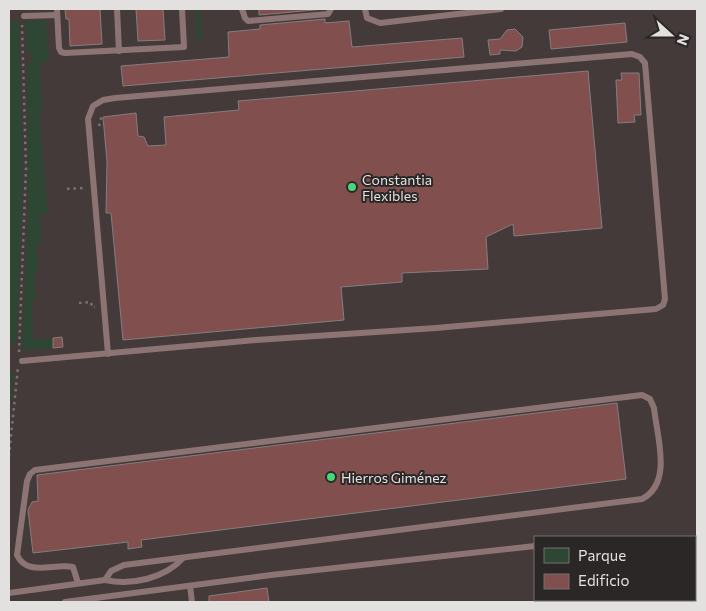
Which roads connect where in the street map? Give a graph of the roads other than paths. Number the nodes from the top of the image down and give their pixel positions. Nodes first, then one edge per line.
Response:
1 (117, 9) edge
2 (182, 9) edge
3 (242, 9) edge
4 (331, 9) edge
5 (365, 9) edge
6 (501, 9) edge
7 (57, 12) edge
8 (23, 16) road end
9 (119, 51) junction
10 (108, 354) junction
11 (20, 359) road end
12 (534, 546) edge
13 (183, 558) junction
14 (105, 580) junction
15 (78, 583) junction
16 (190, 586) junction
17 (9, 593) edge
18 (65, 602) edge
19 (192, 602) edge

1 - 9 lane
2 - 9 lane
3 - 4 lane
5 - 6 lane
7 - 8 lane
7 - 9 lane
10 - 10 lane
10 - 11 lane
12 - 16 lane
13 - 14 lane
13 - 14 lane
13 - 15 lane
14 - 15 lane
15 - 17 lane
16 - 18 lane
16 - 19 lane

